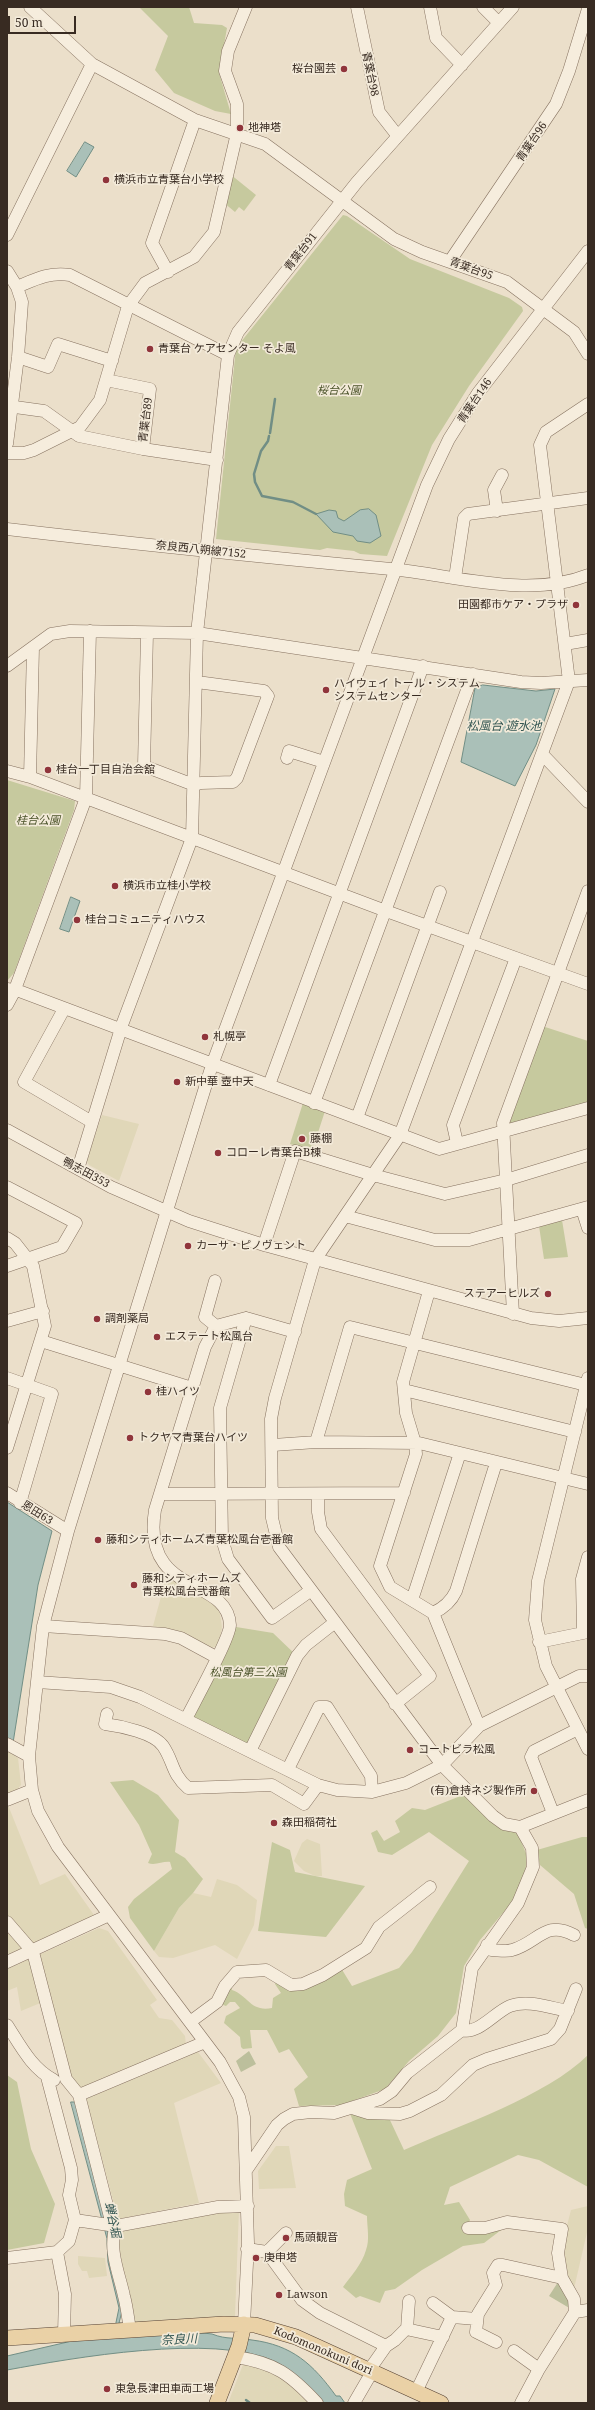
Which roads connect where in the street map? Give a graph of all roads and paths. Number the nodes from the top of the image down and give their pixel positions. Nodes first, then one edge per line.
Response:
1 (30, 7) edge
2 (246, 7) edge
3 (357, 7) edge
4 (430, 7) edge
5 (483, 7) edge
6 (513, 7) edge
7 (588, 9) edge
8 (499, 23) junction
9 (92, 64) junction
10 (462, 65) junction
11 (195, 120) junction
12 (237, 133) junction
13 (397, 135) junction
14 (342, 200) junction
15 (7, 235) edge
16 (588, 251) edge
17 (450, 261) junction
18 (7, 271) edge
19 (168, 272) junction
20 (17, 287) junction
21 (128, 306) junction
22 (545, 309) junction
23 (588, 354) edge
24 (228, 355) junction
25 (18, 357) junction
26 (112, 361) junction
27 (106, 380) junction
28 (9, 402) edge
29 (588, 404) edge
30 (74, 430) junction
31 (7, 444) edge
32 (143, 449) junction
33 (7, 453) edge
34 (217, 460) junction
35 (502, 475) dead end
36 (588, 498) edge
37 (547, 504) junction
38 (497, 510) junction
39 (7, 529) edge
40 (207, 550) junction
41 (395, 570) junction
42 (588, 574) edge
43 (455, 578) junction
44 (558, 582) junction
45 (90, 631) junction
46 (147, 633) junction
47 (197, 633) junction
48 (588, 640) edge
49 (565, 644) junction
50 (33, 647) junction
51 (361, 658) junction
52 (7, 666) edge
53 (423, 666) junction
54 (473, 674) junction
55 (588, 680) edge
56 (569, 681) junction
57 (197, 682) junction
58 (289, 751) dead end
59 (542, 754) junction
60 (324, 762) junction
61 (7, 771) edge
62 (30, 777) junction
63 (194, 785) junction
64 (586, 794) edge
65 (86, 798) junction
66 (192, 838) junction
67 (284, 872) junction
68 (588, 891) edge
69 (440, 892) dead end
70 (339, 893) junction
71 (586, 905) edge
72 (386, 911) junction
73 (428, 926) junction
74 (472, 942) junction
75 (516, 958) junction
76 (558, 973) junction
77 (588, 984) edge
78 (11, 991) edge
79 (7, 1005) edge
80 (64, 1009) junction
81 (121, 1030) junction
82 (212, 1065) junction
83 (269, 1084) junction
84 (314, 1103) junction
85 (588, 1108) edge
86 (357, 1118) junction
87 (92, 1122) junction
88 (7, 1130) edge
89 (504, 1131) junction
90 (400, 1135) junction
91 (457, 1143) junction
92 (588, 1154) edge
93 (78, 1169) junction
94 (373, 1175) junction
95 (506, 1180) junction
96 (7, 1186) edge
97 (585, 1208) edge
98 (166, 1212) junction
99 (345, 1216) junction
100 (588, 1228) edge
101 (508, 1230) junction
102 (7, 1238) edge
103 (264, 1245) junction
104 (28, 1260) junction
105 (315, 1260) junction
106 (7, 1266) edge
107 (215, 1281) dead end
108 (429, 1292) junction
109 (43, 1311) junction
110 (513, 1314) junction
111 (246, 1318) junction
112 (588, 1318) edge
113 (7, 1321) edge
114 (216, 1326) junction
115 (294, 1332) junction
116 (41, 1341) junction
117 (414, 1342) junction
118 (119, 1366) junction
119 (7, 1378) edge
120 (587, 1382) edge
121 (27, 1385) junction
122 (192, 1388) junction
123 (404, 1390) junction
124 (576, 1432) junction
125 (316, 1442) junction
126 (416, 1443) junction
127 (273, 1445) junction
128 (7, 1446) edge
129 (460, 1453) junction
130 (496, 1463) junction
131 (564, 1478) junction
132 (588, 1484) edge
133 (7, 1493) edge
134 (404, 1493) junction
135 (161, 1494) junction
136 (221, 1494) junction
137 (273, 1494) junction
138 (318, 1494) junction
139 (20, 1503) junction
140 (68, 1531) junction
141 (588, 1557) edge
142 (310, 1591) junction
143 (412, 1600) junction
144 (434, 1613) junction
145 (334, 1624) junction
146 (42, 1626) junction
147 (585, 1632) edge
148 (539, 1642) junction
149 (216, 1657) junction
150 (588, 1676) edge
151 (37, 1682) junction
152 (556, 1687) junction
153 (395, 1704) junction
154 (107, 1714) dead end
155 (186, 1719) junction
156 (479, 1726) junction
157 (578, 1729) junction
158 (7, 1744) edge
159 (588, 1749) edge
160 (250, 1750) junction
161 (29, 1756) junction
162 (442, 1765) junction
163 (288, 1769) junction
164 (318, 1784) junction
165 (32, 1790) junction
166 (372, 1792) junction
167 (7, 1800) edge
168 (588, 1800) edge
169 (553, 1813) junction
170 (520, 1827) junction
171 (430, 1887) dead end
172 (109, 1916) junction
173 (7, 1922) edge
174 (574, 1935) dead end
175 (487, 1945) junction
176 (33, 1952) junction
177 (7, 1962) edge
178 (190, 2022) junction
179 (7, 2025) edge
180 (462, 2030) junction
181 (205, 2042) junction
182 (47, 2077) junction
183 (76, 2093) junction
184 (352, 2108) junction
185 (247, 2169) junction
186 (248, 2206) junction
187 (74, 2220) junction
188 (108, 2225) junction
189 (468, 2228) dead end
190 (286, 2233) dead end
191 (247, 2250) junction
192 (57, 2252) junction
193 (267, 2252) junction
194 (7, 2258) edge
195 (562, 2278) junction
196 (409, 2301) dead end
197 (433, 2303) dead end
198 (588, 2310) edge
199 (575, 2312) junction
200 (452, 2317) junction
201 (477, 2320) junction
202 (407, 2329) junction
203 (127, 2330) junction
204 (243, 2330) junction
205 (64, 2334) junction
206 (443, 2337) junction
207 (7, 2338) edge
208 (496, 2342) dead end
209 (386, 2346) junction
210 (514, 2351) dead end
211 (236, 2355) junction
212 (538, 2369) junction
213 (372, 2372) junction
214 (416, 2392) junction
215 (217, 2403) edge
216 (317, 2403) edge
217 (354, 2403) edge
218 (442, 2403) edge
219 (521, 2403) edge

1 - 9 street, 青葉台95
2 - 12 street
3 - 13 street, 青葉台98
4 - 10 street
5 - 8 street
6 - 8 street, 青葉台91
7 - 17 street, 青葉台96
8 - 10 street, 青葉台91
9 - 11 street, 青葉台95
9 - 15 street
10 - 13 street, 青葉台91
11 - 12 street, 青葉台95
11 - 19 street
12 - 14 street, 青葉台95
12 - 19 street
13 - 14 street, 青葉台91
14 - 17 street, 青葉台95
14 - 24 street, 青葉台91
16 - 22 street, 青葉台146
17 - 22 street, 青葉台95
18 - 20 street
19 - 21 street
20 - 21 street
20 - 25 street
21 - 24 street
21 - 26 street
22 - 23 street, 青葉台95
22 - 41 street, 青葉台146
24 - 34 street, 青葉台91
25 - 26 street
25 - 28 street
26 - 27 street
27 - 30 street
27 - 32 street, 青葉台89
28 - 30 street
28 - 31 street
29 - 37 street
30 - 32 street
30 - 33 street
32 - 34 street
34 - 40 street, 青葉台91
35 - 38 street
36 - 37 street
37 - 38 street
37 - 44 street
38 - 43 street
39 - 40 street, 奈良西八朔線7152
40 - 41 street, 奈良西八朔線7152
40 - 47 street, 青葉台91
41 - 43 street, 奈良西八朔線7152
41 - 51 street, 青葉台146
42 - 44 street, 奈良西八朔線7152
43 - 44 street, 奈良西八朔線7152
44 - 49 street
45 - 46 street
45 - 50 street
45 - 65 street
46 - 47 street
46 - 63 street
47 - 51 street
47 - 57 street, 青葉台91
48 - 49 street
49 - 56 street
50 - 52 street
50 - 62 street
51 - 53 street
51 - 60 street, 青葉台146
53 - 54 street
53 - 70 street
54 - 56 street
54 - 72 street
55 - 56 street
56 - 59 street
57 - 63 street, 青葉台91
57 - 63 street
58 - 60 street
59 - 64 street
59 - 74 street
60 - 67 street, 青葉台146
61 - 62 street
62 - 65 street
63 - 66 street, 青葉台91
65 - 66 street
65 - 78 street
66 - 67 street
66 - 81 street, 青葉台91
67 - 70 street
67 - 82 street, 青葉台146
68 - 71 street
69 - 73 street
70 - 72 street
70 - 83 street
71 - 76 street
72 - 73 street
72 - 84 street
73 - 74 street
73 - 86 street
74 - 75 street
74 - 90 street
75 - 76 street
75 - 91 street
76 - 77 street
76 - 89 street
78 - 79 street
78 - 80 street
80 - 81 street
80 - 87 street
81 - 82 street
81 - 87 street, 青葉台91
82 - 83 street
82 - 98 street, 青葉台146
83 - 84 street
84 - 86 street
85 - 89 street
86 - 90 street
87 - 93 street, 青葉台91
88 - 93 street, 鴨志田353 / 鴨志田353
89 - 91 street
89 - 95 street
90 - 91 street
90 - 94 street
92 - 95 street
93 - 98 street, 鴨志田353 / 鴨志田353
94 - 95 street
94 - 99 street
94 - 103 street
95 - 101 street
96 - 104 street
97 - 100 street
97 - 101 street
98 - 103 street, 鴨志田353
98 - 118 street, 青葉台146
99 - 101 street
99 - 105 street
101 - 110 street
102 - 104 street
103 - 105 street, 鴨志田353
104 - 106 street
104 - 109 street
105 - 108 street, 鴨志田353
105 - 115 street
107 - 114 street
108 - 110 street, 鴨志田353
108 - 117 street
109 - 113 street
109 - 116 street
110 - 112 street, 鴨志田353
111 - 114 street
111 - 115 street
111 - 136 street
114 - 122 street
115 - 127 street
116 - 118 street
116 - 121 street
117 - 120 street
117 - 123 street
117 - 125 street
118 - 122 street
118 - 140 street, 青葉台146
119 - 121 street
120 - 124 street
121 - 128 street
121 - 139 street
122 - 135 street
123 - 124 street
123 - 126 street
124 - 131 street
125 - 126 street
125 - 127 street
126 - 129 street
126 - 134 street
127 - 137 street
129 - 130 street
129 - 143 street
130 - 131 street
130 - 144 street
131 - 132 street
131 - 148 street
133 - 139 street, 恩田63 / 恩田63
134 - 138 street
134 - 143 street
135 - 136 street
135 - 149 street
136 - 137 street
136 - 142 street
137 - 138 street
137 - 142 street
138 - 153 street
139 - 140 street, 恩田63 / 恩田63
140 - 146 street, 青葉台146
141 - 147 street
142 - 145 street
143 - 144 street
144 - 156 street
145 - 153 street
145 - 160 street
146 - 149 street
146 - 151 street, 青葉台146
147 - 148 street
148 - 152 street
149 - 155 street
150 - 152 street
151 - 155 street
151 - 161 street, 青葉台146
152 - 156 street
152 - 157 street
153 - 162 street
154 - 164 street
155 - 160 street
156 - 162 street
157 - 159 street
157 - 169 street
158 - 161 street
160 - 163 street
161 - 165 street, 青葉台146
162 - 166 street
162 - 170 street
163 - 164 street
163 - 166 street
164 - 166 street
165 - 167 street
165 - 172 street, 青葉台146
168 - 169 street
169 - 170 street
170 - 175 street
171 - 178 street
172 - 176 street
172 - 178 street, 青葉台146
173 - 176 street
174 - 175 street
175 - 180 street
176 - 177 street
176 - 183 street
178 - 181 street, 青葉台146
179 - 182 street
180 - 184 street
180 - 184 street
181 - 183 street
181 - 185 street, 青葉台146
182 - 183 street
182 - 187 street
183 - 188 street
184 - 185 street
185 - 186 street, 青葉台146
186 - 188 street
186 - 191 street, 青葉台146
187 - 188 street
187 - 192 street
188 - 203 street
189 - 195 street
190 - 193 street
191 - 193 street
191 - 204 street, 青葉台146
192 - 194 street
192 - 205 street
193 - 209 street
195 - 199 street
195 - 201 street
196 - 202 street
197 - 200 street
198 - 199 street
199 - 212 street
200 - 201 street
200 - 206 street
201 - 208 street
202 - 206 street
202 - 209 street
203 - 204 main road, Kodomonokuni dori
203 - 205 main road, Kodomonokuni dori
204 - 211 main road
204 - 213 main road, Kodomonokuni dori
205 - 207 main road, Kodomonokuni dori
206 - 214 street
209 - 213 street
210 - 212 street
211 - 215 main road
211 - 216 street
212 - 219 street
213 - 214 main road, Kodomonokuni dori
213 - 217 street
214 - 218 main road, Kodomonokuni dori

